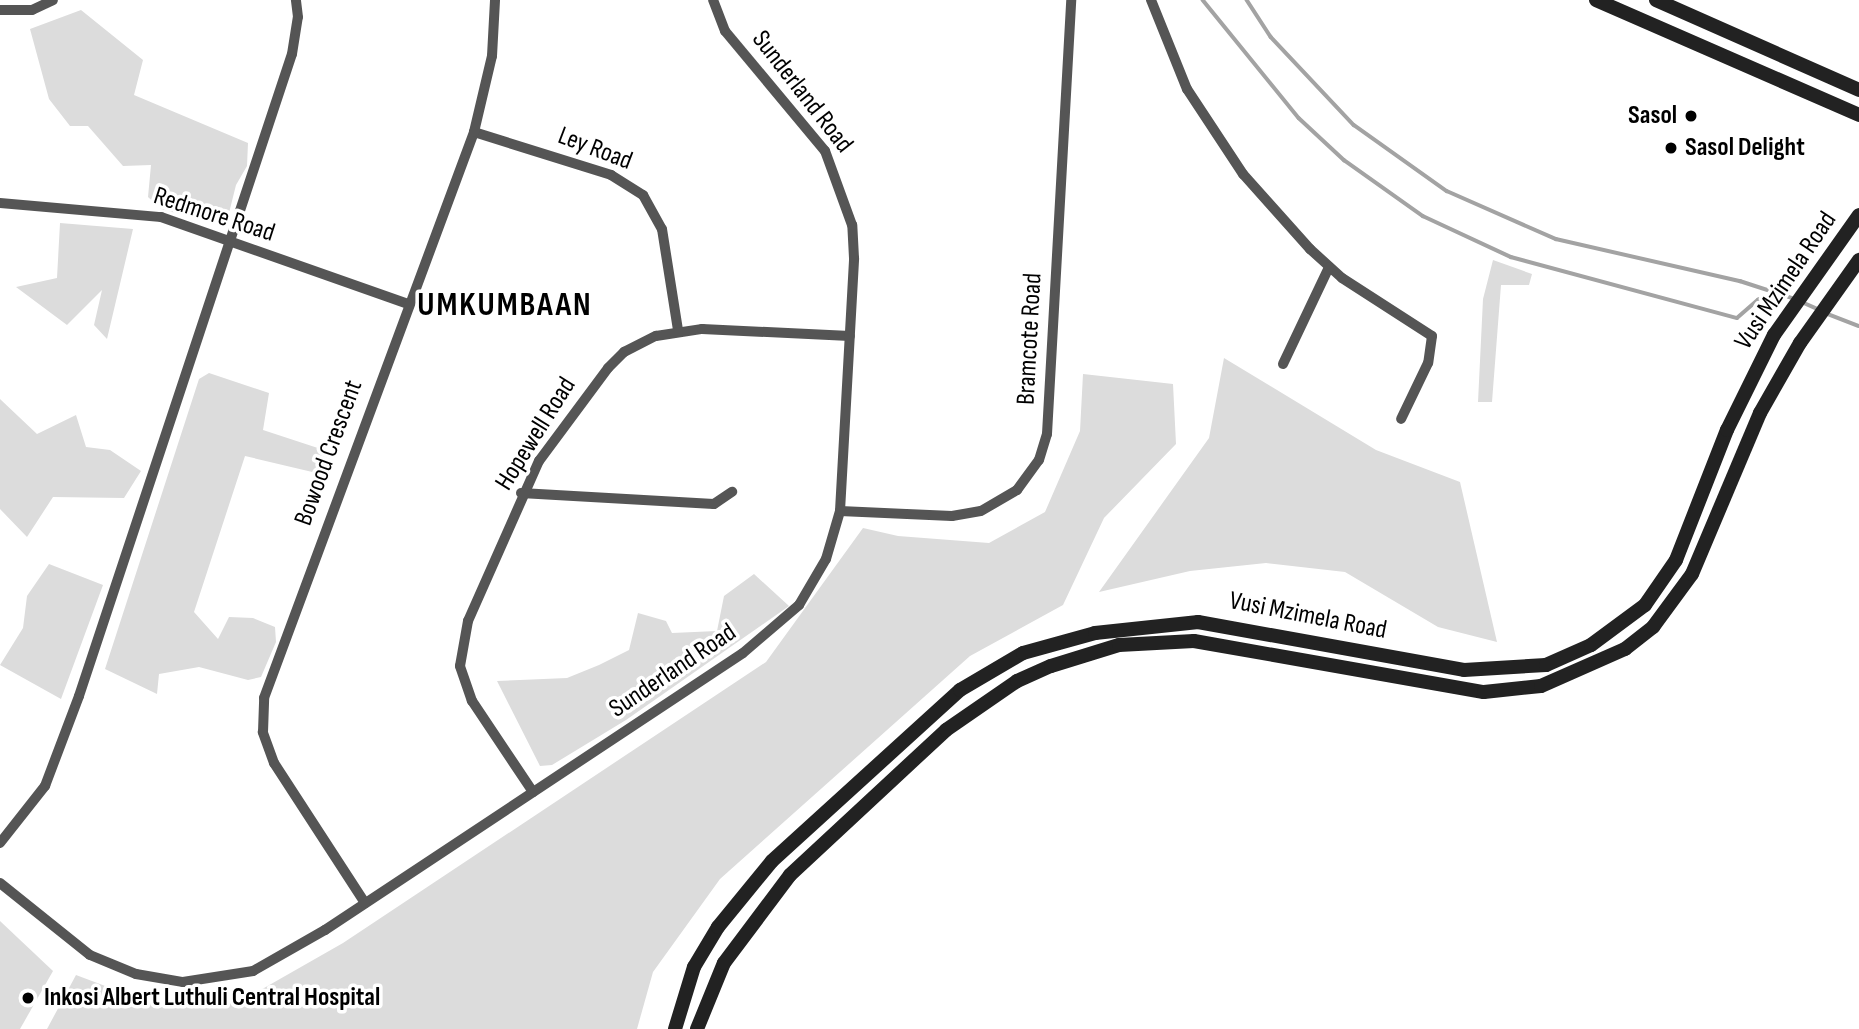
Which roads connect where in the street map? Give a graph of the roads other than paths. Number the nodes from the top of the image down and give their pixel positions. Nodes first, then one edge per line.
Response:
1 (53, 0) edge
2 (296, 0) edge
3 (495, 0) edge
4 (713, 0) edge
5 (1071, 0) edge
6 (1152, 0) edge
7 (1596, 0) edge
8 (1656, 0) edge
9 (0, 10) edge
10 (1859, 90) edge
11 (1859, 115) edge
12 (474, 132) junction
13 (0, 203) edge
14 (1859, 215) edge
15 (228, 242) junction
16 (1859, 260) edge
17 (1329, 267) junction
18 (408, 304) junction
19 (678, 330) junction
20 (850, 336) junction
21 (1283, 364) dead end
22 (1401, 419) dead end
23 (732, 492) dead end
24 (521, 493) junction
25 (840, 511) junction
26 (533, 792) junction
27 (0, 843) edge
28 (0, 883) edge
29 (365, 903) junction
30 (675, 1029) edge
31 (697, 1029) edge

1 - 9 street
2 - 15 street
3 - 12 street, Bowood Crescent
4 - 20 street, Sunderland Road
5 - 25 street, Bramcote Road
6 - 17 street
7 - 11 main road
8 - 10 main road
12 - 18 street, Bowood Crescent
12 - 19 street, Ley Road
13 - 15 street, Redmore Road
14 - 30 main road, Vusi Mzimela Road
15 - 18 street, Redmore Road
15 - 27 street
16 - 31 main road, Vusi Mzimela Road
17 - 21 street
17 - 22 street
18 - 29 street, Bowood Crescent
19 - 20 street, Hopewell Road
19 - 24 street, Hopewell Road
20 - 25 street, Sunderland Road
23 - 24 street
24 - 26 street, Hopewell Road
25 - 26 street, Sunderland Road
26 - 29 street, Sunderland Road
28 - 29 street, Sunderland Road

